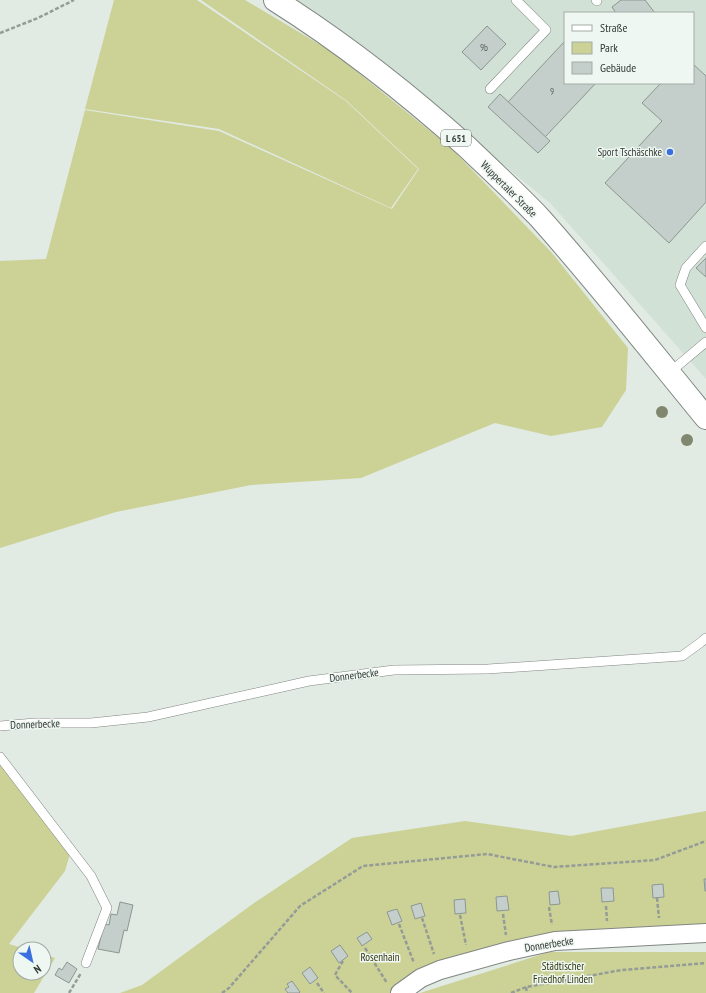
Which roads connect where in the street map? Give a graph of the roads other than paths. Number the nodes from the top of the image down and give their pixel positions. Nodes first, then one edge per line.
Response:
1 (275, 0) edge
2 (516, 0) edge
3 (490, 89) dead end
4 (706, 246) edge
5 (706, 328) edge
6 (706, 342) edge
7 (669, 373) junction
8 (706, 418) edge
9 (706, 638) edge
10 (0, 726) edge
11 (0, 757) edge
12 (706, 933) edge
13 (86, 963) road end
14 (395, 991) edge

1 - 7 main road, Wuppertaler Straße / L 651
2 - 3 lane
4 - 5 lane
6 - 7 lane
7 - 8 main road, Wuppertaler Straße / L 651
9 - 10 lane, Donnerbecke
11 - 13 lane
12 - 14 street, Donnerbecke

